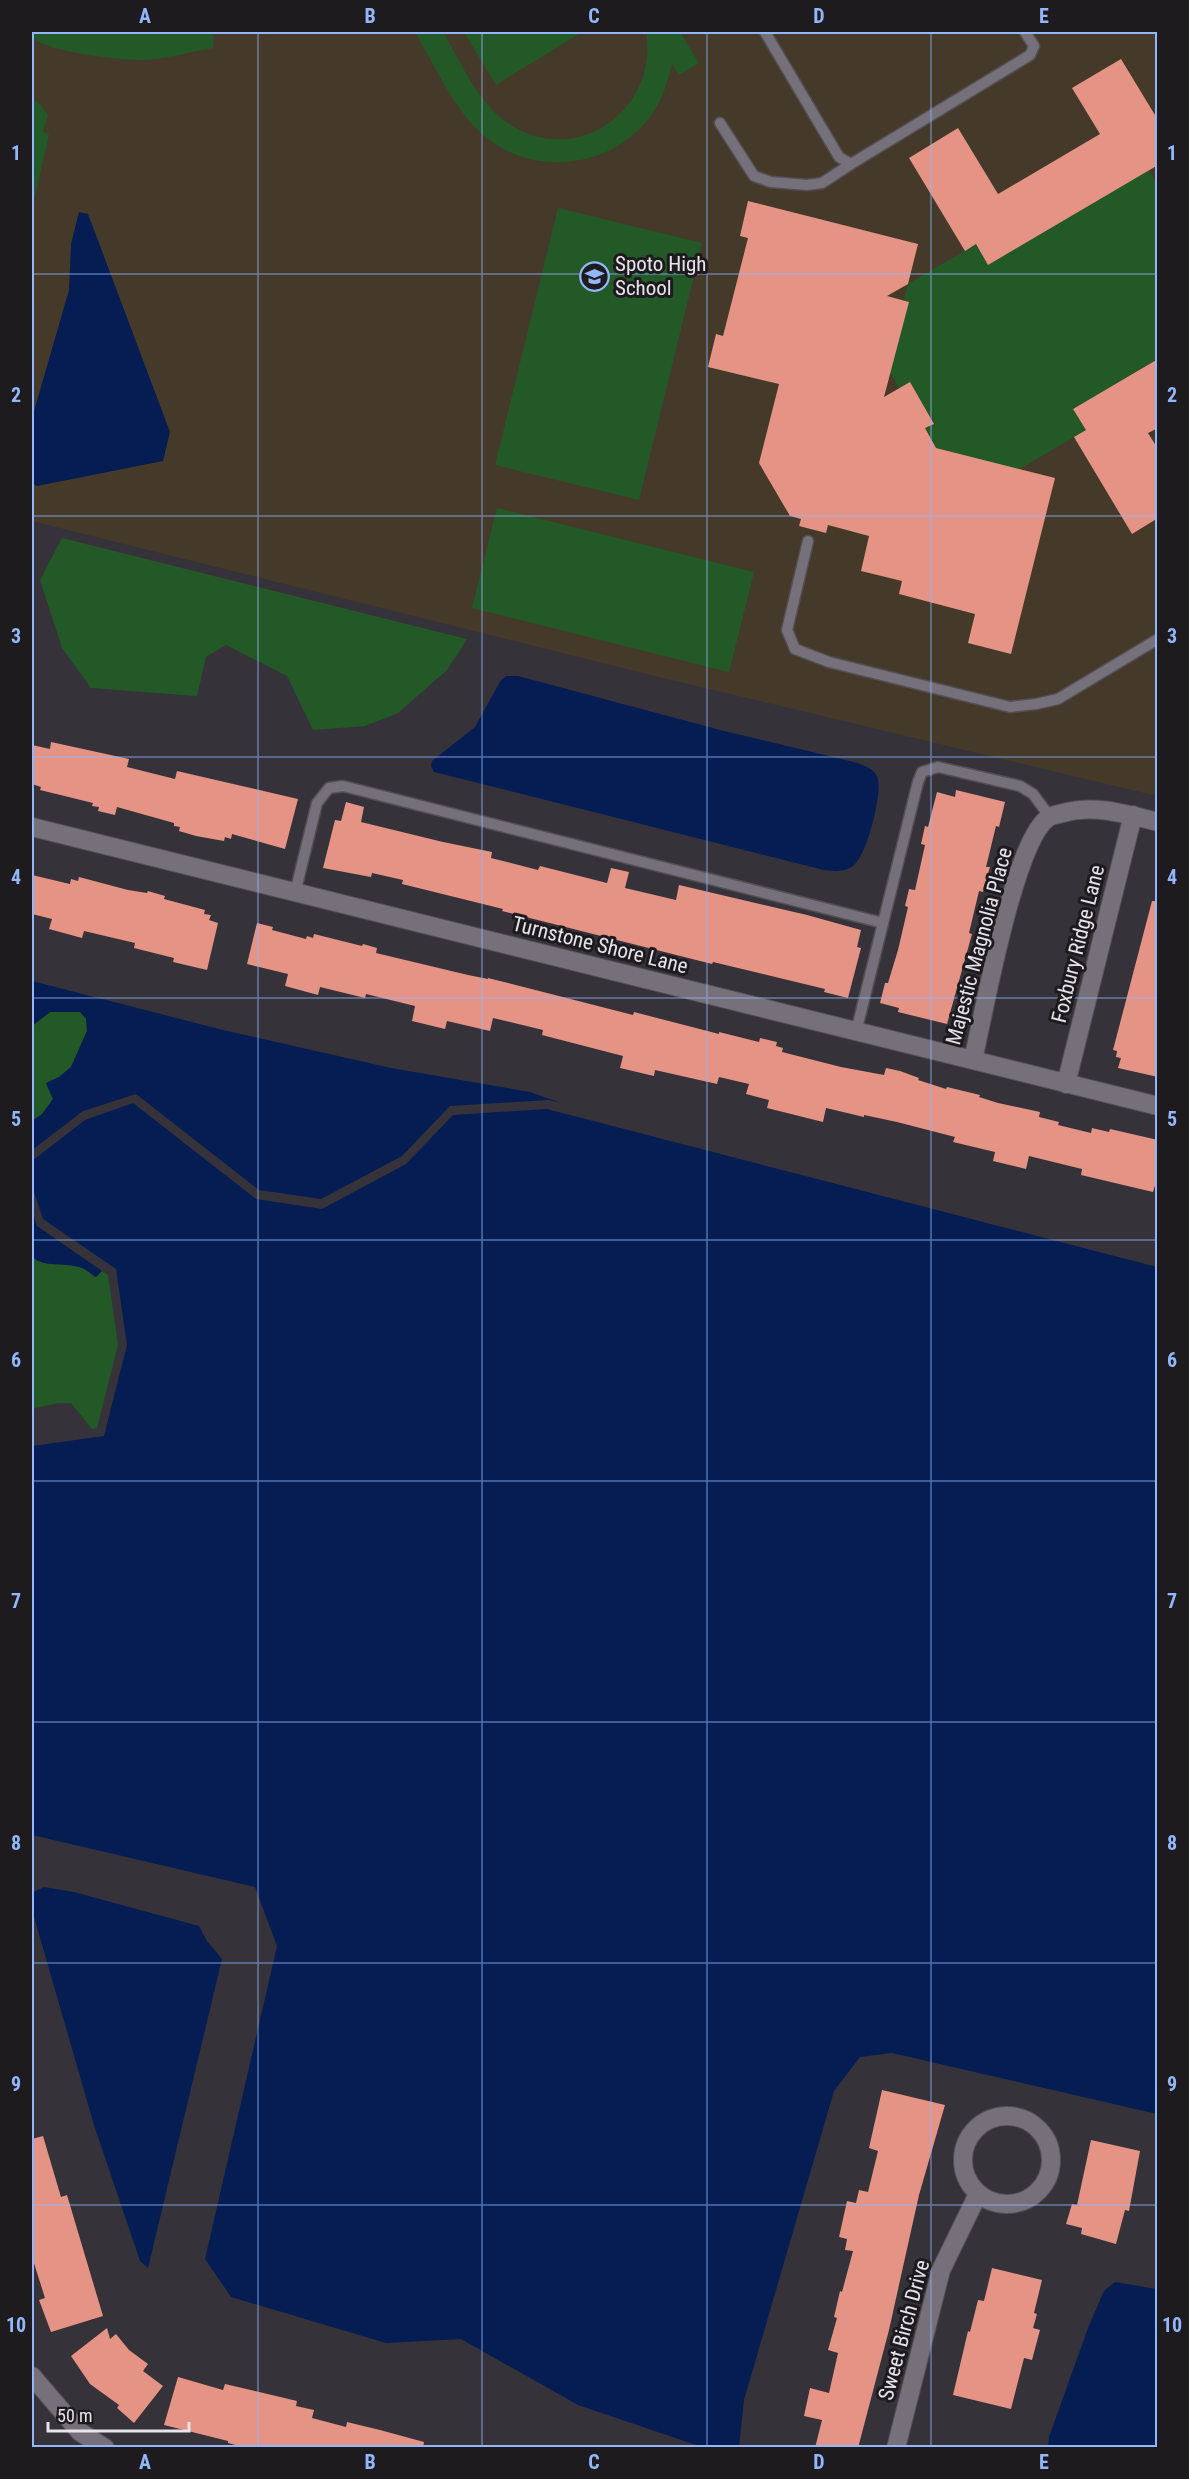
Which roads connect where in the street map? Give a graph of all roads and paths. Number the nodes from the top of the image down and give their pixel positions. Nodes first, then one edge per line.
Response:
1 (765, 32) edge
2 (1025, 32) edge
3 (720, 123) dead end
4 (851, 164) junction
5 (808, 541) dead end
6 (1158, 639) edge
7 (1133, 816) junction
8 (1050, 817) junction
9 (1158, 822) edge
10 (32, 827) edge
11 (295, 892) junction
12 (883, 923) junction
13 (856, 1032) junction
14 (973, 1060) junction
15 (1066, 1084) junction
16 (1158, 1106) edge
17 (978, 2194) junction
18 (32, 2376) edge
19 (105, 2448) edge
20 (896, 2448) edge

1 - 4 lane
2 - 4 lane
3 - 4 lane
5 - 6 lane
7 - 8 street
7 - 9 street
7 - 15 street, Foxbury Ridge Lane
8 - 12 lane
8 - 14 street, Majestic Magnolia Place
10 - 11 street, Turnstone Shore Lane
11 - 12 lane
11 - 13 street, Turnstone Shore Lane
12 - 13 lane
13 - 14 street, Turnstone Shore Lane
14 - 15 street, Turnstone Shore Lane
15 - 16 street, Turnstone Shore Lane
17 - 17 street
17 - 20 street, Sweet Birch Drive
18 - 19 street

